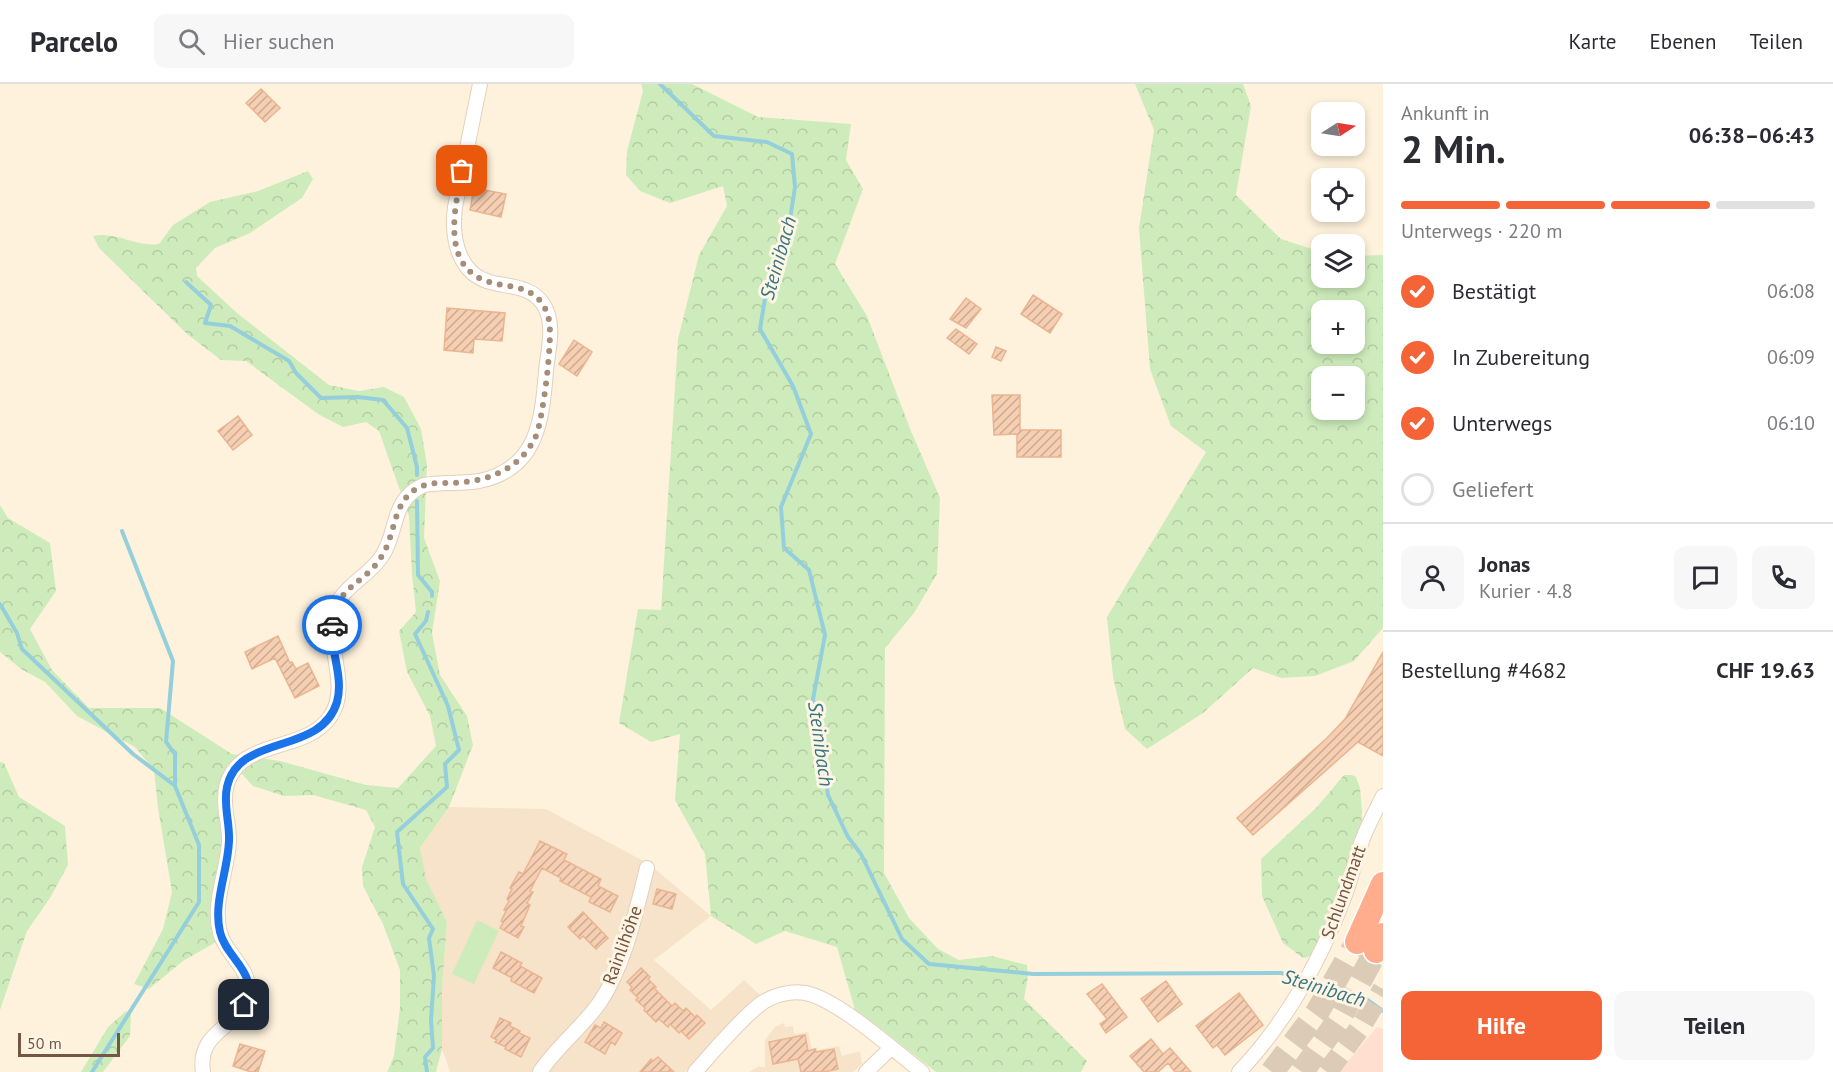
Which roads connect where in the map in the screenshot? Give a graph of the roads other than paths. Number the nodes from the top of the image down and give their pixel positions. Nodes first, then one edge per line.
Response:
1 (480, 84) edge
2 (1383, 796) edge
3 (647, 868) dead end
4 (1383, 884) edge
5 (1372, 943) tunnel mouth
6 (891, 1048) junction
7 (203, 1072) edge
8 (540, 1072) edge
9 (695, 1072) edge
10 (867, 1072) edge
11 (922, 1072) edge
12 (1239, 1072) edge

1 - 7 street
2 - 12 street, Schlundmatt
3 - 8 street, Rainlihöhe
4 - 5 highway
6 - 9 street
6 - 10 street
6 - 11 street

